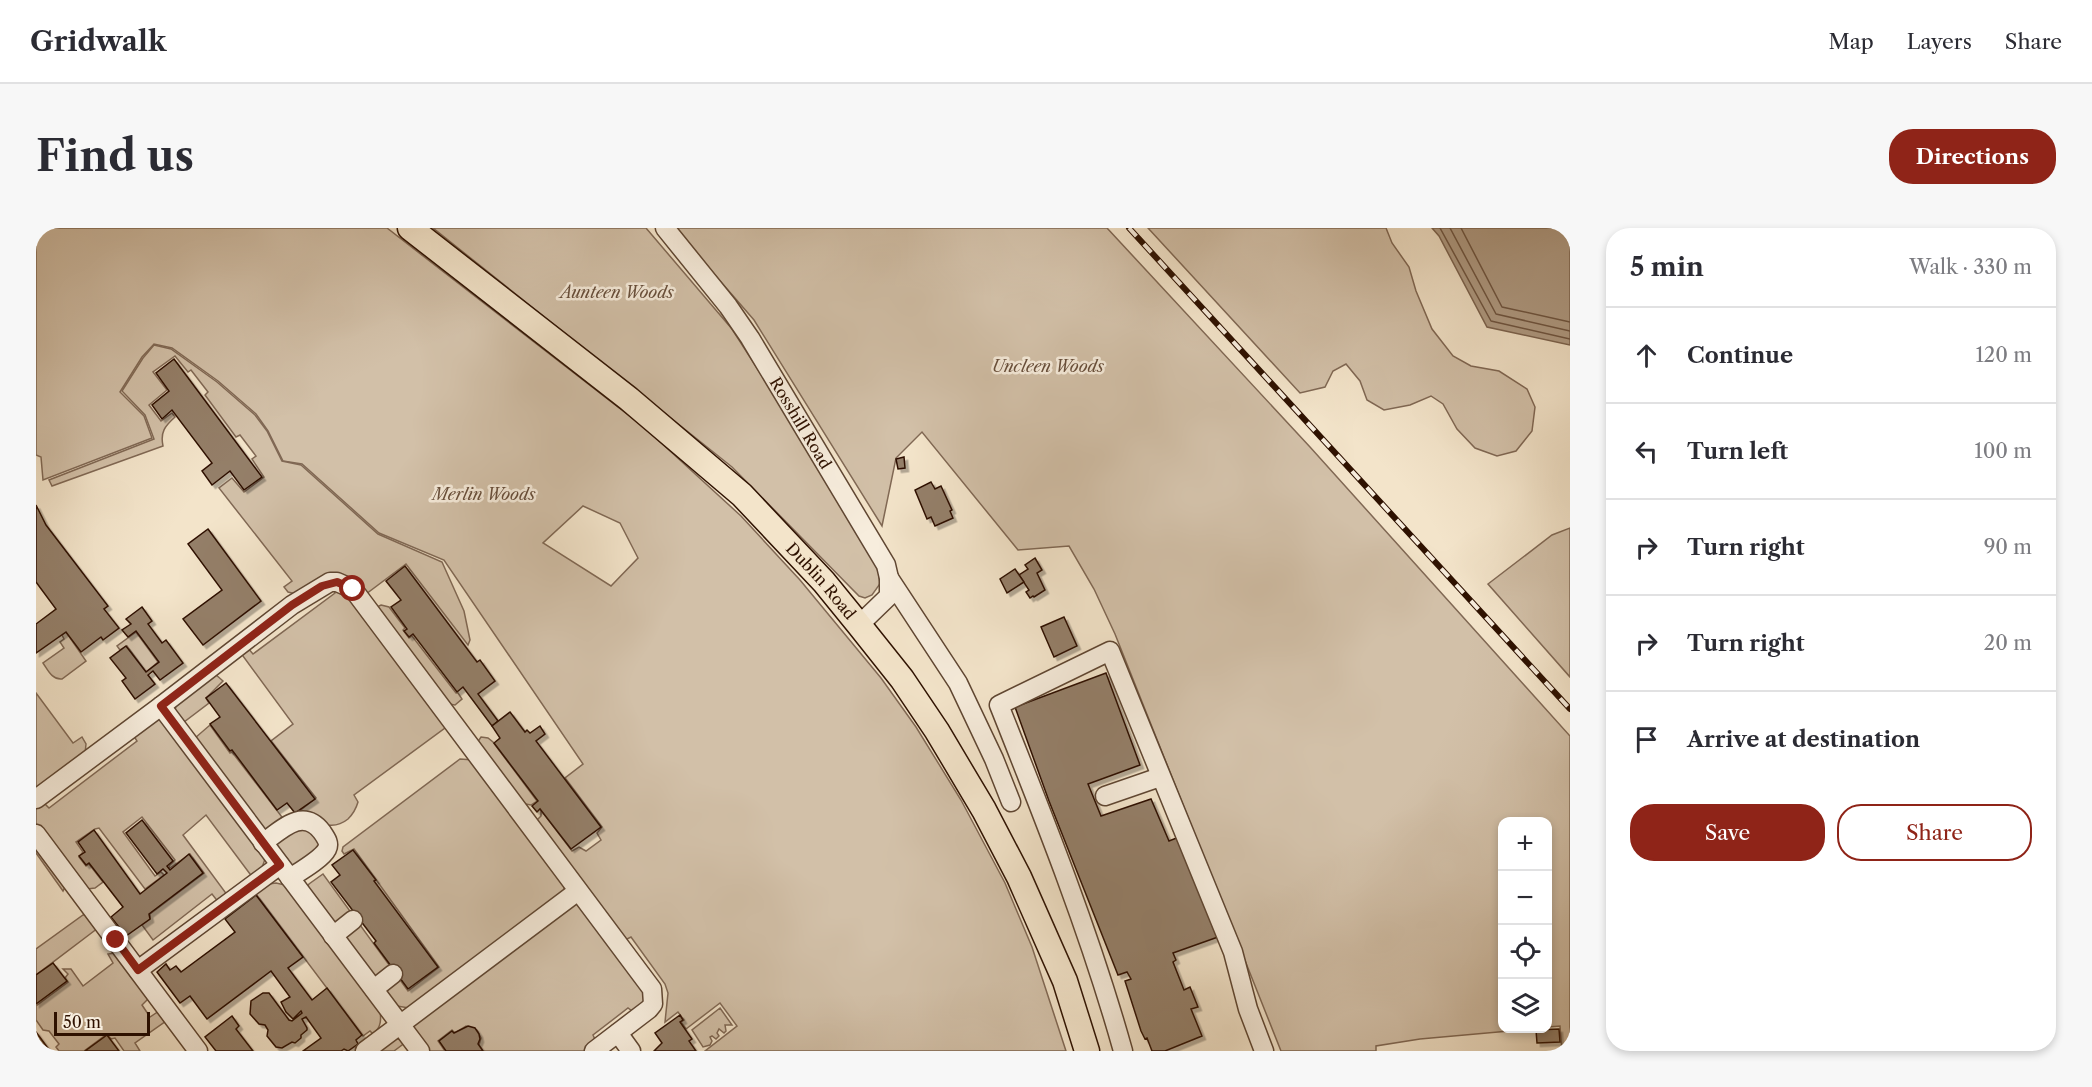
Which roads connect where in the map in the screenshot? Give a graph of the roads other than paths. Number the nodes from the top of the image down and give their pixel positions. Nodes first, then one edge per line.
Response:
1 (410, 228) edge
2 (665, 228) edge
3 (889, 578) junction
4 (860, 625) junction
5 (161, 706) junction
6 (1160, 777) junction
7 (1105, 796) dead end
8 (36, 799) edge
9 (1011, 802) dead end
10 (36, 834) edge
11 (263, 843) junction
12 (285, 872) junction
13 (578, 891) junction
14 (353, 920) dead end
15 (333, 936) junction
16 (138, 970) junction
17 (393, 974) dead end
18 (374, 989) junction
19 (400, 1024) junction
20 (618, 1033) junction
21 (198, 1051) edge
22 (365, 1051) edge
23 (420, 1051) edge
24 (594, 1051) edge
25 (631, 1051) edge
26 (1087, 1051) edge
27 (1123, 1051) edge
28 (1264, 1051) edge

1 - 4 main road, Dublin Road
2 - 3 street, Rosshill Road
3 - 4 street
3 - 9 street, Rosshill Road
4 - 26 main road, Dublin Road
5 - 8 street
5 - 11 street
5 - 13 street
6 - 7 street
6 - 27 street
6 - 28 street
10 - 16 street
11 - 12 street
11 - 12 street
12 - 15 street
12 - 16 street
13 - 19 street
13 - 20 street
14 - 15 street
15 - 18 street
16 - 21 street
17 - 18 street
18 - 19 street
19 - 22 street
19 - 23 street
20 - 24 street
20 - 25 street

